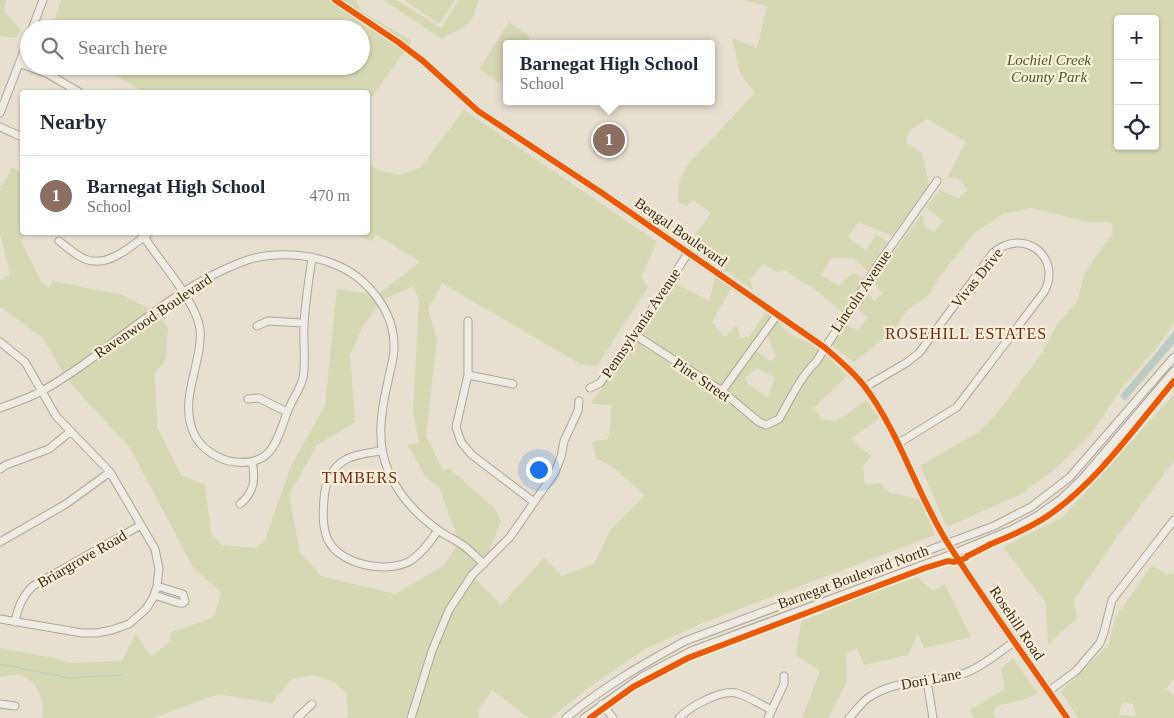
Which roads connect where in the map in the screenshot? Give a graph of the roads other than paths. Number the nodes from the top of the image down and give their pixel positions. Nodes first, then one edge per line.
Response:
1 (43, 0) edge
2 (336, 0) edge
3 (35, 20) edge
4 (365, 20) edge
5 (370, 24) edge
6 (20, 63) edge
7 (50, 75) edge
8 (76, 90) edge
9 (0, 114) edge
10 (0, 127) edge
11 (20, 136) edge
12 (937, 181) dead end
13 (144, 235) edge
14 (146, 235) edge
15 (59, 241) dead end
16 (688, 253) junction
17 (312, 257) junction
18 (183, 292) junction
19 (778, 315) junction
20 (468, 321) dead end
21 (304, 322) junction
22 (257, 326) dead end
23 (635, 335) junction
24 (0, 342) edge
25 (824, 347) junction
26 (1174, 357) edge
27 (1174, 371) edge
28 (468, 375) junction
29 (513, 384) dead end
30 (865, 387) junction
31 (590, 388) dead end
32 (722, 391) junction
33 (41, 392) junction
34 (248, 398) dead end
35 (579, 401) dead end
36 (0, 408) edge
37 (287, 412) junction
38 (769, 424) joint
39 (71, 431) junction
40 (899, 442) junction
41 (381, 450) junction
42 (252, 462) junction
43 (0, 469) edge
44 (110, 472) junction
45 (534, 502) junction
46 (240, 504) dead end
47 (1173, 524) edge
48 (141, 525) junction
49 (438, 530) junction
50 (0, 542) edge
51 (948, 542) junction
52 (955, 553) junction
53 (484, 564) junction
54 (157, 586) junction
55 (154, 595) junction
56 (0, 619) edge
57 (15, 622) junction
58 (1014, 642) junction
59 (784, 676) dead end
60 (927, 680) junction
61 (1049, 691) junction
62 (0, 704) edge
63 (312, 704) dead end
64 (602, 704) junction
65 (14, 706) dead end
66 (772, 710) junction
67 (297, 718) edge
68 (411, 718) edge
69 (566, 718) edge
70 (584, 718) edge
71 (613, 718) edge
72 (679, 718) edge
73 (768, 718) edge
74 (850, 718) edge
75 (934, 718) edge
76 (1067, 718) edge

1 - 3 street
2 - 4 street, Bengal Boulevard
5 - 16 street, Bengal Boulevard
6 - 9 street
7 - 8 street
10 - 11 street
12 - 25 street, Lincoln Avenue
13 - 15 street
14 - 18 street
16 - 19 street, Bengal Boulevard
16 - 23 street, Pennsylvania Avenue
17 - 18 street, Ravenwood Boulevard
17 - 21 street
17 - 41 street, Ravenwood Boulevard
18 - 33 street, Ravenwood Boulevard
18 - 42 street
19 - 25 street, Bengal Boulevard
19 - 32 street
20 - 28 street
21 - 22 street
21 - 37 street
23 - 31 street, Pennsylvania Avenue
23 - 32 street, Pine Street
24 - 33 street
25 - 30 street, Bengal Boulevard
25 - 38 street, Lincoln Avenue
26 - 51 street, Barnegat Boulevard North
27 - 52 street, Barnegat Boulevard North
28 - 29 street
28 - 45 street
30 - 40 street, Bengal Boulevard
30 - 40 street, Vivas Drive
32 - 38 street, Pine Street
33 - 36 street, Ravenwood Boulevard
33 - 39 street
34 - 37 street
35 - 45 street
37 - 42 street
39 - 43 street
39 - 44 street
40 - 51 street, Bengal Boulevard
41 - 49 street, Ravenwood Boulevard
41 - 49 street
42 - 46 street
44 - 48 street
44 - 50 street
45 - 53 street
47 - 61 street
48 - 54 street
48 - 57 street, Briargrove Road
49 - 53 street, Ravenwood Boulevard
51 - 52 street, Rosehill Road
51 - 69 street, Barnegat Boulevard North
52 - 58 street, Rosehill Road
52 - 64 street, Barnegat Boulevard North
53 - 68 street
54 - 55 street
54 - 55 street
55 - 57 street
56 - 57 street
58 - 60 street, Dori Lane
58 - 61 street, Rosehill Road
59 - 66 street
60 - 74 street, Dori Lane
60 - 75 street
61 - 76 street, Rosehill Road
62 - 65 street
63 - 67 street
64 - 70 street, Barnegat Boulevard North
64 - 71 street
66 - 72 street
66 - 73 street

